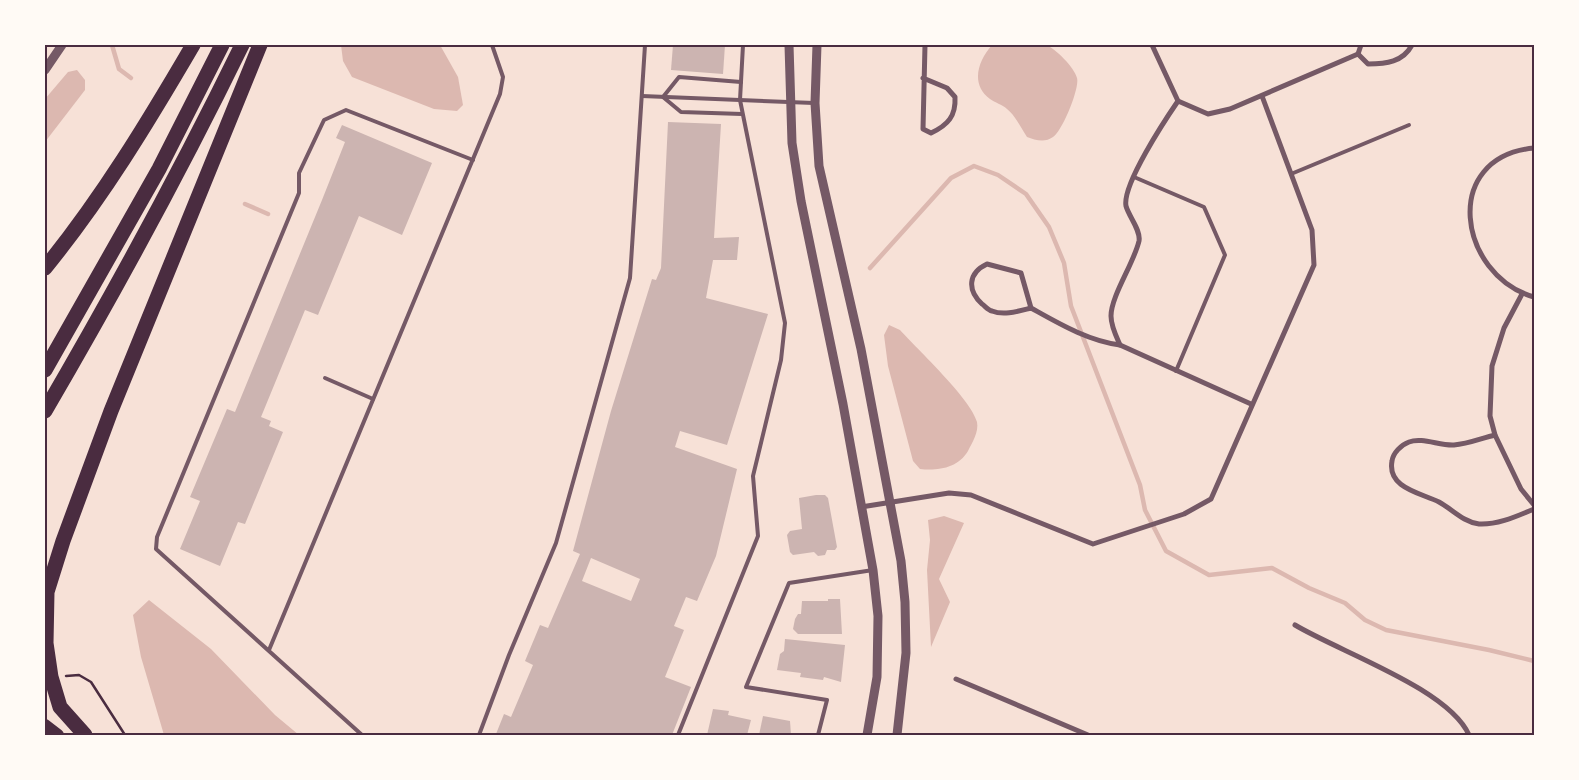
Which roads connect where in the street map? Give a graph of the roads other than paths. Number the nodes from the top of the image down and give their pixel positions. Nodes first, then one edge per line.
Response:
1 (62, 45) edge
2 (193, 45) edge
3 (222, 45) edge
4 (242, 45) edge
5 (260, 45) edge
6 (492, 45) edge
7 (645, 45) edge
8 (743, 45) edge
9 (789, 45) edge
10 (816, 45) edge
11 (925, 45) edge
12 (1152, 45) edge
13 (1361, 45) edge
14 (1412, 45) edge
15 (1358, 54) junction
16 (45, 70) edge
17 (923, 78) junction
18 (740, 82) junction
19 (642, 96) junction
20 (663, 96) junction
21 (1262, 96) junction
22 (740, 100) junction
23 (1178, 101) junction
24 (789, 103) junction
25 (815, 103) junction
26 (742, 114) junction
27 (1409, 125) dead end
28 (1534, 148) edge
29 (473, 160) junction
30 (1291, 174) junction
31 (1134, 177) junction
32 (45, 268) edge
33 (1522, 294) junction
34 (1534, 298) edge
35 (1031, 308) junction
36 (1120, 345) junction
37 (45, 370) edge
38 (1176, 371) junction
39 (325, 378) dead end
40 (373, 399) junction
41 (1251, 404) junction
42 (45, 411) edge
43 (1495, 435) junction
44 (889, 503) junction
45 (1534, 505) edge
46 (861, 507) junction
47 (1534, 509) edge
48 (873, 570) junction
49 (1295, 625) dead end
50 (268, 650) junction
51 (956, 679) dead end
52 (45, 725) edge
53 (58, 735) edge
54 (85, 735) edge
55 (362, 735) edge
56 (479, 735) edge
57 (678, 735) edge
58 (818, 735) edge
59 (867, 735) edge
60 (897, 735) edge
61 (1088, 735) edge
62 (1469, 735) edge

1 - 16 street
2 - 32 highway
3 - 37 highway
4 - 42 highway
5 - 54 highway
6 - 29 lane
7 - 19 lane
8 - 18 lane
9 - 24 street
10 - 25 street
11 - 17 street
12 - 23 street
13 - 15 street
14 - 15 street
15 - 21 street
17 - 17 street
18 - 20 lane
18 - 22 lane
19 - 20 lane
19 - 56 lane
20 - 22 lane
20 - 26 lane
21 - 23 street
21 - 30 street
22 - 24 lane
22 - 26 lane
23 - 31 street
24 - 25 lane
24 - 46 street
25 - 44 street
26 - 57 lane
27 - 30 lane
28 - 33 street
29 - 40 lane
29 - 50 lane
30 - 41 street
31 - 36 street
31 - 38 lane
33 - 34 street
33 - 43 street
35 - 35 street
35 - 36 street
36 - 38 street
38 - 41 street
39 - 40 lane
40 - 50 lane
41 - 44 street
43 - 45 street
43 - 47 street
44 - 46 street
44 - 60 street
46 - 48 street
48 - 58 lane
48 - 59 street
49 - 62 street
50 - 55 lane
51 - 61 street
52 - 53 main road

